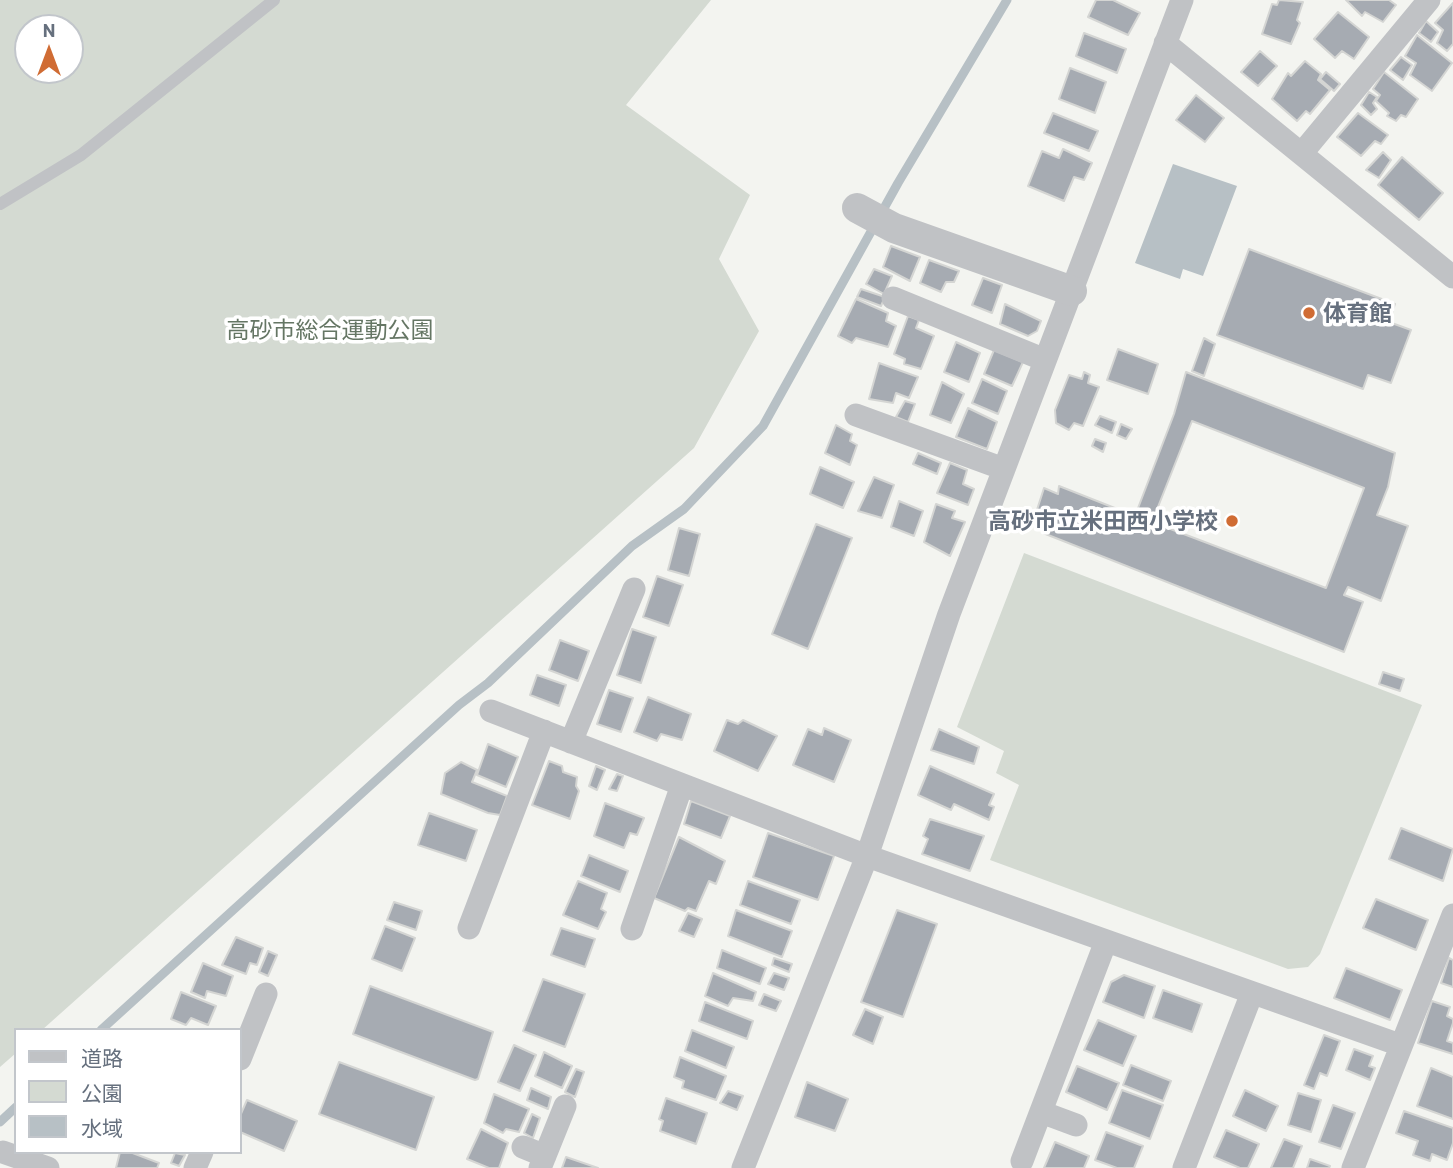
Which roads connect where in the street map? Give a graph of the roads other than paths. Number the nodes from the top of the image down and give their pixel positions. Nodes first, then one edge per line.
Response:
1 (274, 0) edge
2 (1182, 0) edge
3 (1429, 0) edge
4 (1165, 43) junction
5 (1303, 153) junction
6 (0, 204) edge
7 (857, 208) dead end
8 (1453, 277) edge
9 (1072, 290) junction
10 (893, 298) dead end
11 (1045, 360) junction
12 (856, 415) dead end
13 (1004, 470) junction
14 (634, 589) dead end
15 (491, 711) dead end
16 (544, 731) junction
17 (571, 742) junction
18 (682, 785) junction
19 (867, 856) junction
20 (1453, 915) edge
21 (469, 928) dead end
22 (632, 929) dead end
23 (1106, 941) junction
24 (1252, 993) junction
25 (266, 994) dead end
26 (1400, 1045) junction
27 (242, 1050) edge
28 (565, 1106) dead end
29 (1041, 1112) junction
30 (1076, 1125) dead end
31 (523, 1147) dead end
32 (9, 1153) edge
33 (1022, 1161) dead end
34 (542, 1162) edge
35 (48, 1168) edge
36 (743, 1168) edge
37 (1184, 1168) edge
38 (1353, 1168) edge

1 - 6 lane
2 - 4 street
3 - 5 street
4 - 5 street
4 - 9 street
5 - 8 street
7 - 9 street
9 - 11 street
10 - 11 street
11 - 13 street
12 - 13 street
13 - 19 street
14 - 17 street
15 - 16 street
16 - 17 street
16 - 21 street
17 - 18 street
18 - 19 street
18 - 22 street
19 - 23 street
19 - 36 street
20 - 26 street
23 - 24 street
23 - 29 street
24 - 26 street
24 - 37 street
25 - 27 street
26 - 38 street
28 - 34 street
29 - 30 street
29 - 33 street
31 - 34 street
32 - 35 street

